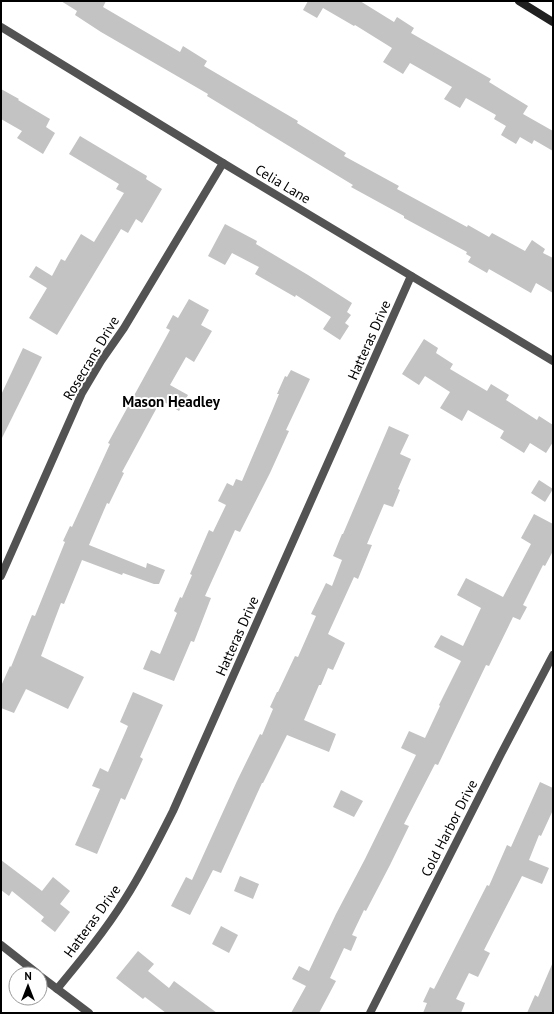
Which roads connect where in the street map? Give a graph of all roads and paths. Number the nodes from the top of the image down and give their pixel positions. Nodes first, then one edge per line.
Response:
1 (519, 1) edge
2 (553, 22) edge
3 (1, 27) edge
4 (224, 163) junction
5 (411, 276) junction
6 (553, 361) edge
7 (1, 576) edge
8 (553, 655) edge
9 (1, 945) edge
10 (28, 966) edge
11 (48, 982) edge
12 (57, 989) junction
13 (88, 1013) edge
14 (370, 1013) edge

1 - 2 main road
3 - 4 street, Celia Lane
4 - 5 street, Celia Lane
4 - 7 street, Rosecrans Drive
5 - 6 street, Celia Lane
5 - 12 street, Hatteras Drive
8 - 14 street, Cold Harbor Drive
9 - 10 street
11 - 12 street
12 - 13 street

